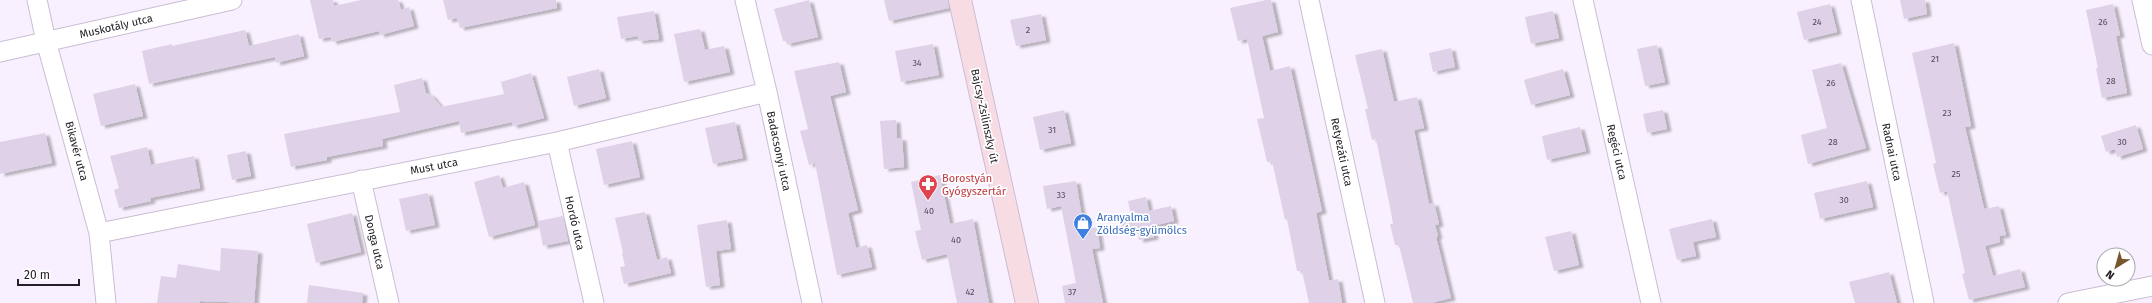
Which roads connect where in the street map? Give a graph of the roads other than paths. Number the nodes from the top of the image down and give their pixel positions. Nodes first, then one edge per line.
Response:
1 (37, 0) edge
2 (232, 0) edge
3 (745, 0) edge
4 (960, 0) edge
5 (1308, 0) edge
6 (1583, 0) edge
7 (1861, 0) edge
8 (2142, 0) edge
9 (46, 41) junction
10 (2152, 45) edge
11 (0, 52) edge
12 (767, 92) junction
13 (557, 142) junction
14 (361, 180) junction
15 (99, 233) junction
16 (2152, 286) edge
17 (106, 303) edge
18 (389, 303) edge
19 (594, 303) edge
20 (812, 303) edge
21 (1027, 303) edge
22 (1375, 303) edge
23 (1650, 303) edge
24 (1924, 303) edge
25 (2068, 303) edge

1 - 9 street, Bikavér utca
2 - 9 street, Muskotály utca
3 - 12 street, Badacsonyi utca
4 - 21 main road, Bajcsy-Zsilinszky út
5 - 22 street, Retyezáti utca
6 - 23 street, Regéci utca
7 - 24 street, Radnai utca
8 - 10 street
9 - 11 street, Muskotály utca
9 - 15 street, Bikavér utca
12 - 13 street, Must utca
12 - 20 street, Badacsonyi utca
13 - 14 street, Must utca
13 - 19 street, Hordó utca
14 - 15 street, Must utca
14 - 18 street, Donga utca
15 - 17 street, Bikavér utca
16 - 25 street

